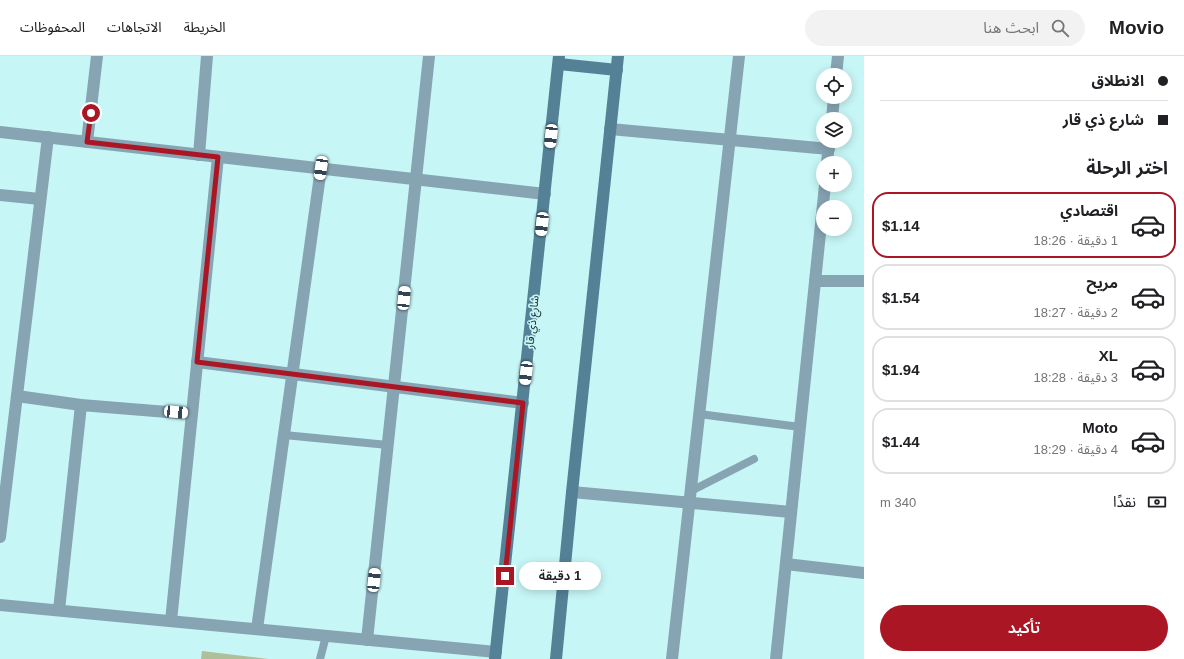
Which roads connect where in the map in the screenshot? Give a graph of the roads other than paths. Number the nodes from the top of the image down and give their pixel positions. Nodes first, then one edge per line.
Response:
1 (97, 56) edge
2 (207, 56) edge
3 (429, 56) edge
4 (618, 56) edge
5 (739, 56) edge
6 (838, 56) edge
7 (559, 60) edge
8 (837, 68) edge
9 (617, 70) junction
10 (610, 129) junction
11 (0, 132) edge
12 (48, 137) junction
13 (730, 140) junction
14 (87, 142) junction
15 (816, 144) edge
16 (199, 155) junction
17 (218, 157) junction
18 (321, 168) junction
19 (416, 179) junction
20 (824, 192) edge
21 (545, 194) junction
22 (0, 195) edge
23 (40, 199) junction
24 (864, 281) edge
25 (815, 282) junction
26 (197, 362) junction
27 (292, 374) junction
28 (394, 387) junction
29 (17, 396) junction
30 (523, 403) junction
31 (81, 404) junction
32 (192, 414) junction
33 (699, 414) junction
34 (800, 427) junction
35 (284, 436) junction
36 (388, 445) junction
37 (754, 459) dead end
38 (572, 492) junction
39 (690, 497) junction
40 (2, 499) edge
41 (791, 512) junction
42 (0, 537) edge
43 (786, 564) junction
44 (864, 573) edge
45 (0, 605) edge
46 (60, 610) junction
47 (171, 621) junction
48 (257, 629) junction
49 (326, 636) junction
50 (367, 640) junction
51 (495, 655) edge
52 (320, 659) edge
53 (556, 659) edge
54 (672, 659) edge
55 (776, 659) edge

1 - 14 street
2 - 16 street
3 - 19 street
4 - 9 street
5 - 13 street
6 - 8 street
7 - 9 street
7 - 21 street, شارع ذي قار
9 - 10 street
10 - 13 street
10 - 38 street
11 - 12 street
12 - 14 street
12 - 23 street
13 - 15 street
13 - 33 street
14 - 16 street
16 - 17 street
17 - 18 street
17 - 26 street
18 - 19 street
18 - 27 street
19 - 21 street
19 - 28 street
20 - 25 street
21 - 30 street, شارع ذي قار
22 - 23 street
23 - 29 street
24 - 25 street
25 - 34 street
26 - 27 street
26 - 32 street
27 - 28 street
27 - 35 street
28 - 30 street
28 - 36 street
29 - 31 street
29 - 40 street
30 - 51 street, شارع ذي قار
31 - 32 street
31 - 46 street
32 - 47 street
33 - 34 lane
33 - 39 street
34 - 41 street
35 - 36 lane
35 - 48 street
36 - 50 street
37 - 39 lane
38 - 39 street
38 - 53 street
39 - 41 street
39 - 54 street
40 - 42 street
41 - 43 street
43 - 44 street
43 - 55 street
45 - 46 street
46 - 47 street
47 - 48 street
48 - 49 street
49 - 50 street
49 - 52 lane
50 - 51 street

